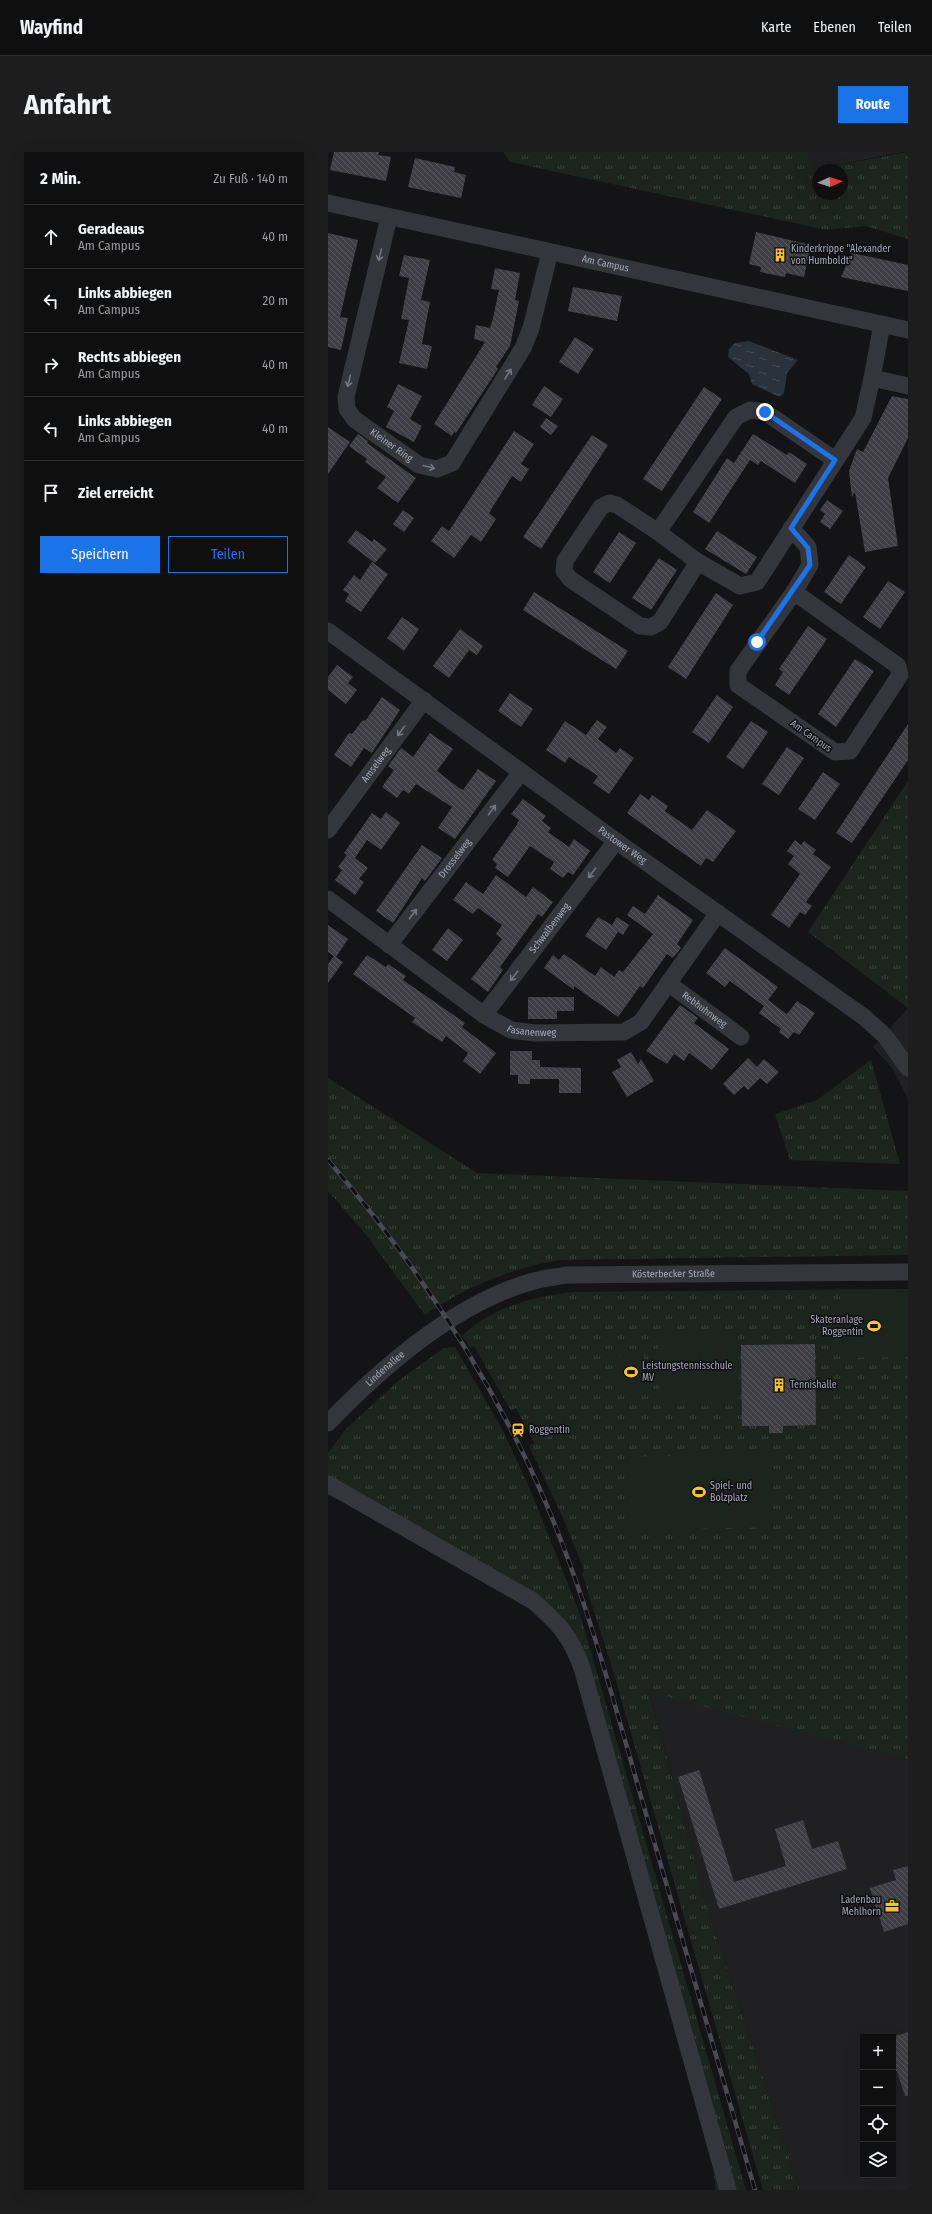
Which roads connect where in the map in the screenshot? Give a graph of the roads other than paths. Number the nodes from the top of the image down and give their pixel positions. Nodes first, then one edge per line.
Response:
1 (328, 204) edge
2 (389, 217) junction
3 (550, 252) junction
4 (882, 324) junction
5 (908, 330) edge
6 (872, 378) junction
7 (908, 386) edge
8 (835, 460) junction
9 (791, 528) junction
10 (658, 532) junction
11 (698, 562) junction
12 (794, 592) junction
13 (328, 632) edge
14 (424, 700) junction
15 (521, 772) junction
16 (328, 830) edge
17 (616, 842) junction
18 (328, 899) edge
19 (718, 913) junction
20 (389, 945) junction
21 (668, 983) junction
22 (484, 1016) junction
23 (741, 1037) dead end
24 (908, 1068) edge
25 (908, 1272) edge
26 (448, 1321) joint
27 (328, 1423) edge
28 (328, 1484) edge
29 (728, 2190) edge

1 - 2 street, Am Campus
2 - 3 street, Am Campus
2 -> 3 street, Kleiner Ring
3 - 4 street, Am Campus
4 - 5 street, Am Campus
4 - 6 street
6 - 7 street
6 - 8 street
8 - 9 street
8 - 10 street
9 - 11 street
9 - 12 street, Am Campus
10 - 11 street
10 - 11 street
12 - 12 street, Am Campus
13 - 14 street, Pastower Weg
14 - 15 street, Pastower Weg
14 -> 16 street, Amselweg
15 - 17 street, Pastower Weg
20 -> 15 street, Drosselweg
17 - 19 street, Pastower Weg
17 -> 22 street, Schwalbenweg
18 - 20 street, Fasanenweg
19 - 21 street, Fasanenweg
19 - 24 street, Pastower Weg
20 - 22 street, Fasanenweg
21 - 22 street, Fasanenweg
21 - 23 street, Rebhuhnweg
25 - 26 street, Kösterbecker Straße
26 - 27 street, Lindenallee
28 - 29 street

